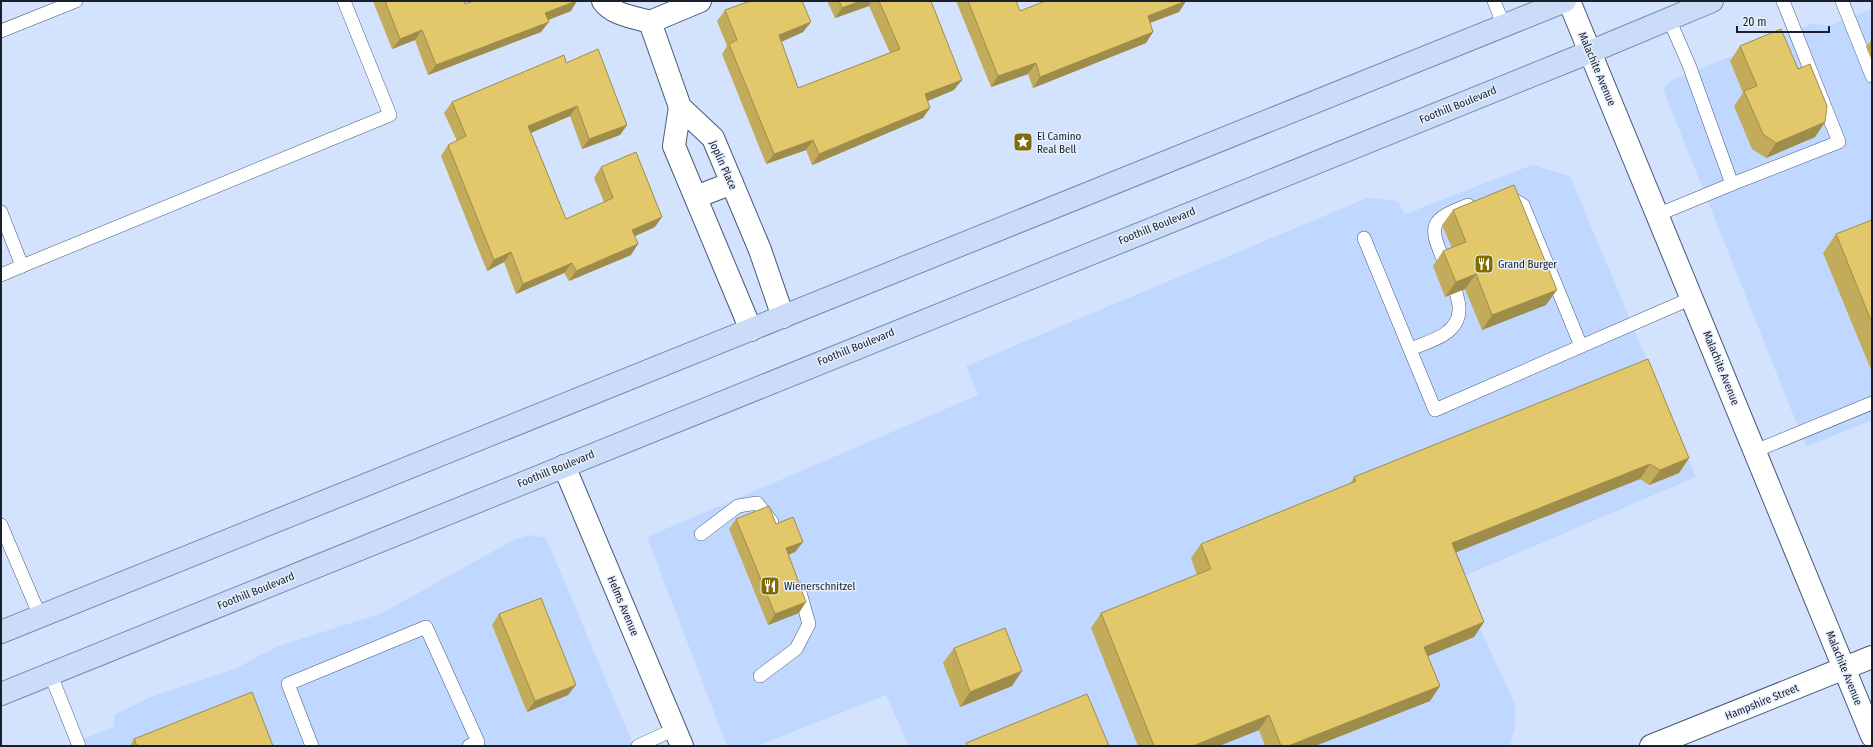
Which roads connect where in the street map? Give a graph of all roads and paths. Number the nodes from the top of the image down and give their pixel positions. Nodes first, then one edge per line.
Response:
1 (76, 1) edge
2 (344, 1) edge
3 (603, 1) edge
4 (700, 1) edge
5 (1494, 1) edge
6 (1565, 1) edge
7 (1569, 1) edge
8 (1712, 1) edge
9 (1783, 1) edge
10 (1842, 1) edge
11 (1669, 19) junction
12 (650, 22) junction
13 (1504, 26) junction
14 (1, 31) edge
15 (1590, 52) junction
16 (1872, 76) edge
17 (680, 107) junction
18 (732, 183) junction
19 (1732, 184) junction
20 (1498, 195) edge
21 (696, 197) junction
22 (1478, 200) edge
23 (1, 212) edge
24 (1657, 215) junction
25 (1364, 238) dead end
26 (1444, 261) edge
27 (22, 266) junction
28 (1, 275) edge
29 (1456, 292) edge
30 (1692, 298) junction
31 (783, 317) junction
32 (751, 330) junction
33 (1581, 346) junction
34 (1410, 349) junction
35 (1872, 403) edge
36 (1755, 451) junction
37 (564, 466) junction
38 (1, 525) edge
39 (776, 533) edge
40 (701, 534) dead end
41 (794, 576) edge
42 (40, 616) junction
43 (1, 632) edge
44 (1872, 657) edge
45 (1845, 668) junction
46 (50, 673) junction
47 (760, 676) dead end
48 (1, 694) edge
49 (1872, 736) edge
50 (679, 738) edge
51 (79, 746) edge
52 (312, 746) edge
53 (469, 746) edge
54 (638, 746) edge
55 (1651, 746) edge

1 - 14 lane
2 - 27 lane
3 - 12 street
4 - 12 street
5 - 13 lane
6 - 13 main road
7 - 15 street, Malachite Avenue
8 - 11 main road, Foothill Boulevard
9 - 19 lane
10 - 16 lane
11 - 15 main road, Foothill Boulevard
11 - 19 lane
12 - 17 street, Joplin Place
13 - 31 main road
15 - 24 street, Malachite Avenue
15 - 37 main road, Foothill Boulevard
17 - 18 street, Joplin Place
17 - 21 street
18 - 21 street
18 - 31 street, Joplin Place
19 - 24 lane
20 - 33 lane
21 - 32 street
22 - 26 lane
23 - 27 lane
24 - 30 street, Malachite Avenue
25 - 34 lane
27 - 28 lane
29 - 34 lane
30 - 33 lane
30 - 36 street, Malachite Avenue
31 - 32 main road
32 - 42 main road
33 - 34 lane
35 - 36 lane
36 - 45 street, Malachite Avenue
37 - 46 main road, Foothill Boulevard
37 - 50 street, Helms Avenue
38 - 42 lane
39 - 40 lane
41 - 47 lane
42 - 43 main road
44 - 45 street, Hampshire Street
45 - 49 street, Malachite Avenue
45 - 55 street, Hampshire Street
46 - 48 main road, Foothill Boulevard
46 - 51 lane
50 - 54 lane
52 - 53 lane

